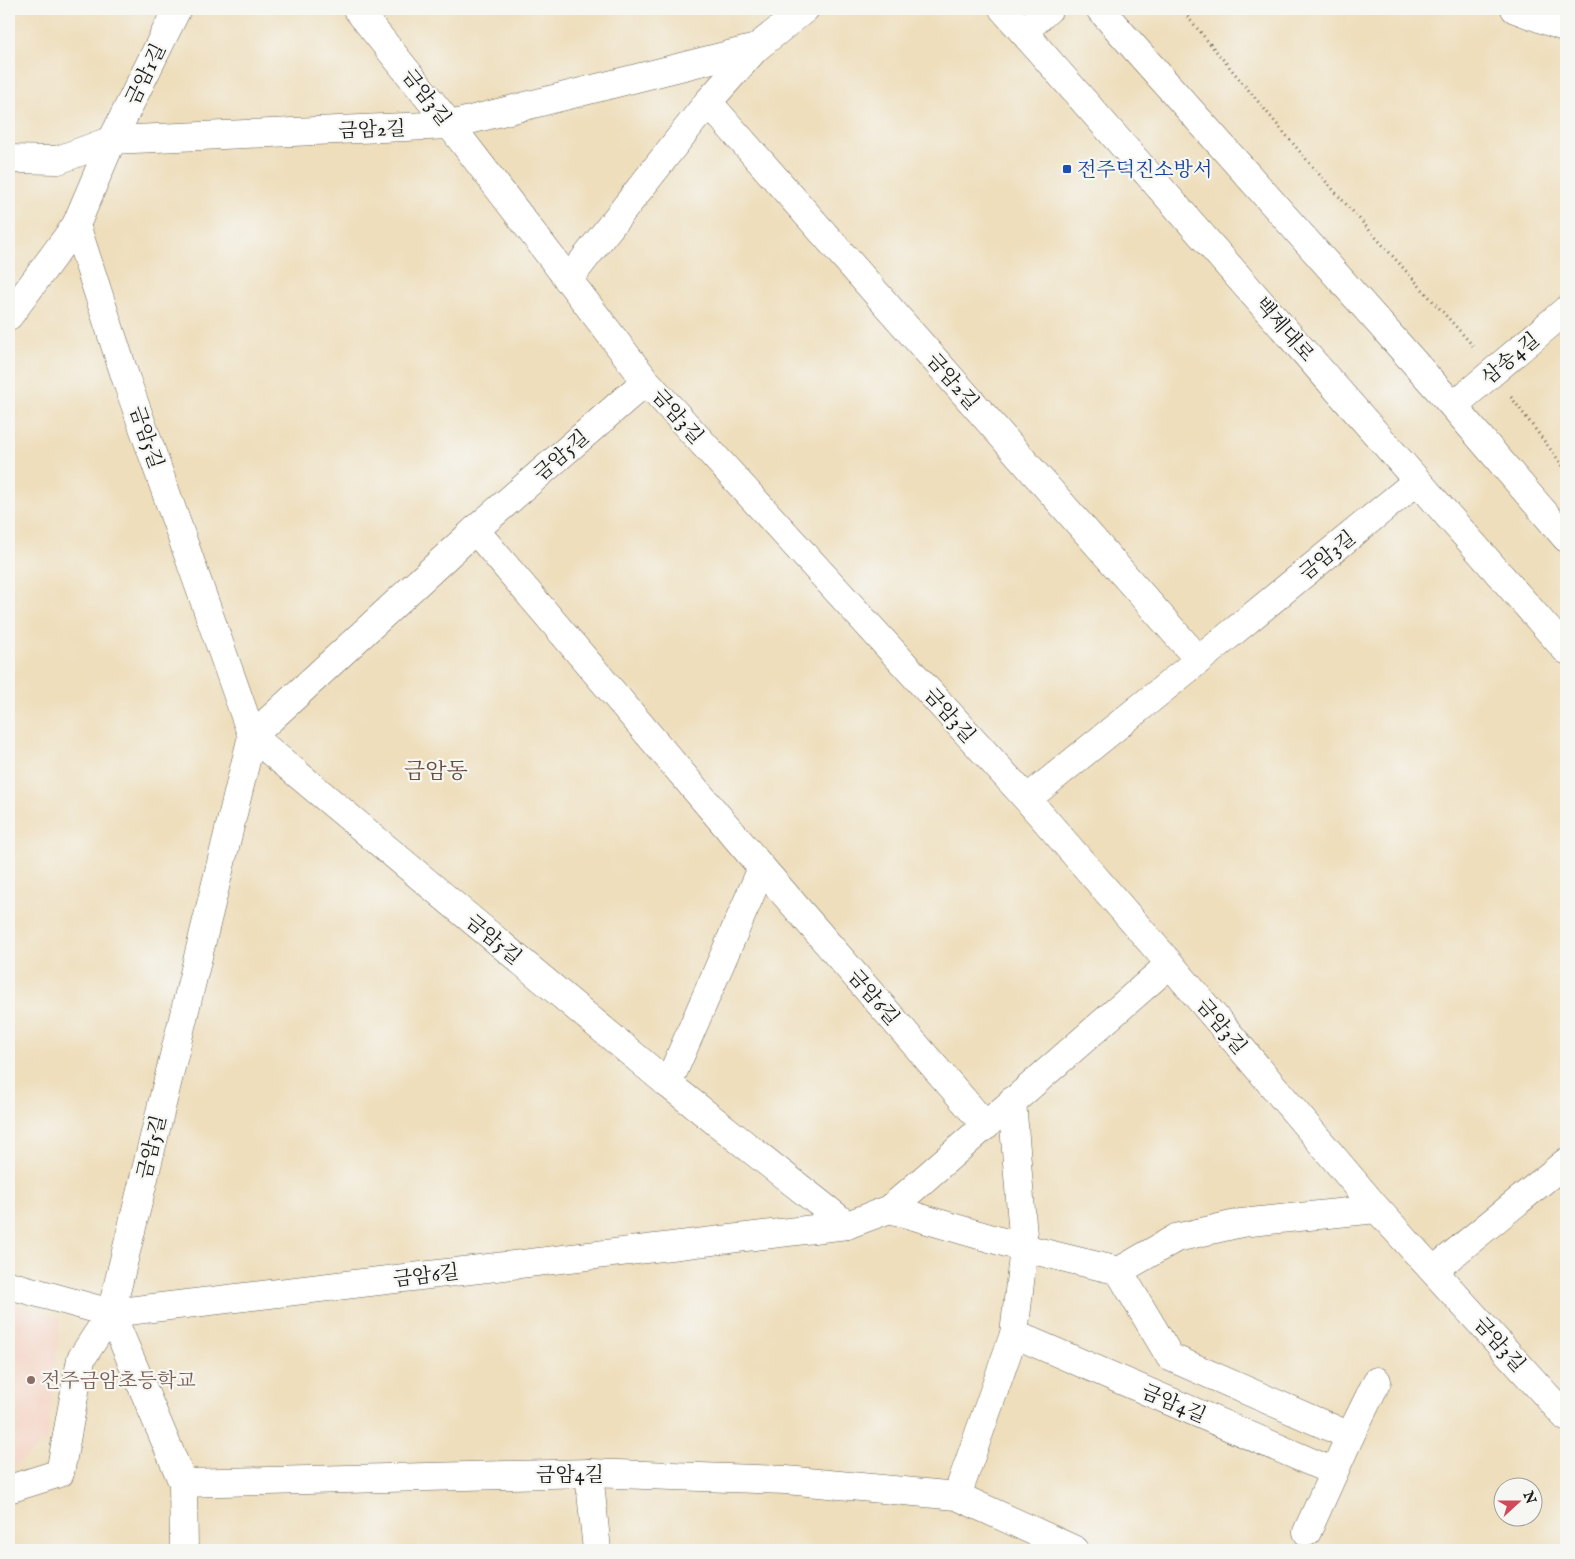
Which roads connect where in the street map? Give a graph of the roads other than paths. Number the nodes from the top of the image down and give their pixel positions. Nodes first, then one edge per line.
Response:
1 (177, 9) edge
2 (357, 9) edge
3 (805, 9) edge
4 (1003, 9) edge
5 (1049, 9) edge
6 (1100, 9) edge
7 (1515, 9) edge
8 (1566, 28) edge
9 (1023, 32) junction
10 (756, 48) junction
11 (708, 102) junction
12 (450, 125) junction
13 (112, 140) junction
14 (9, 159) edge
15 (76, 225) junction
16 (568, 280) junction
17 (1566, 310) edge
18 (9, 316) edge
19 (646, 381) junction
20 (1453, 406) junction
21 (1418, 481) junction
22 (475, 530) junction
23 (1566, 538) edge
24 (1566, 650) edge
25 (1199, 660) junction
26 (252, 736) junction
27 (1027, 798) junction
28 (762, 868) junction
29 (1170, 964) junction
30 (668, 1084) junction
31 (1012, 1101) junction
32 (986, 1126) junction
33 (1566, 1162) edge
34 (890, 1208) junction
35 (1377, 1209) junction
36 (847, 1225) junction
37 (1024, 1248) junction
38 (1434, 1270) junction
39 (1119, 1271) junction
40 (9, 1285) edge
41 (111, 1312) junction
42 (1014, 1334) junction
43 (1376, 1381) dead end
44 (1566, 1417) edge
45 (1350, 1436) junction
46 (1334, 1472) junction
47 (589, 1473) junction
48 (182, 1483) junction
49 (9, 1489) edge
50 (956, 1496) junction
51 (1307, 1532) dead end
52 (184, 1550) edge
53 (597, 1550) edge
54 (1075, 1550) edge

1 - 13 street, 금암1길
2 - 12 street, 금암3길
3 - 10 street, 금암2길
4 - 9 street, 백제대로
5 - 9 street
6 - 20 street
7 - 8 street
9 - 21 street, 백제대로
10 - 11 street
10 - 12 street, 금암2길
11 - 16 street
11 - 25 street, 금암2길
12 - 13 street, 금암2길
12 - 16 street, 금암3길
13 - 14 street, 금암2길
13 - 15 street
15 - 18 street
15 - 26 street, 금암5길
16 - 19 street, 금암3길
17 - 20 street, 삼송4길
19 - 22 street, 금암5길
19 - 27 street, 금암3길
20 - 23 street
21 - 24 street, 백제대로
21 - 25 street, 금암3길
22 - 26 street, 금암5길
22 - 28 street
25 - 27 street, 금암3길
26 - 30 street, 금암5길
26 - 41 street, 금암5길
27 - 29 street, 금암3길
28 - 30 street
28 - 32 street, 금암6길
29 - 31 street, 금암6길
29 - 35 street, 금암3길
30 - 36 street
31 - 32 street, 금암6길
31 - 37 street
32 - 34 street, 금암6길
33 - 38 street
34 - 36 street, 금암6길
34 - 37 street
35 - 38 street, 금암3길
35 - 39 street
36 - 41 street, 금암6길
37 - 39 street
37 - 42 street
38 - 44 street, 금암3길
39 - 45 street, 금암4길
40 - 41 street, 금암6길
41 - 48 street
41 - 49 street, 금암5길
42 - 46 street, 금암4길
42 - 50 street
43 - 45 street
45 - 46 street
46 - 51 street
47 - 48 street, 금암4길
47 - 50 street, 금암4길
47 - 53 street
48 - 52 street
50 - 54 street, 금암4길

